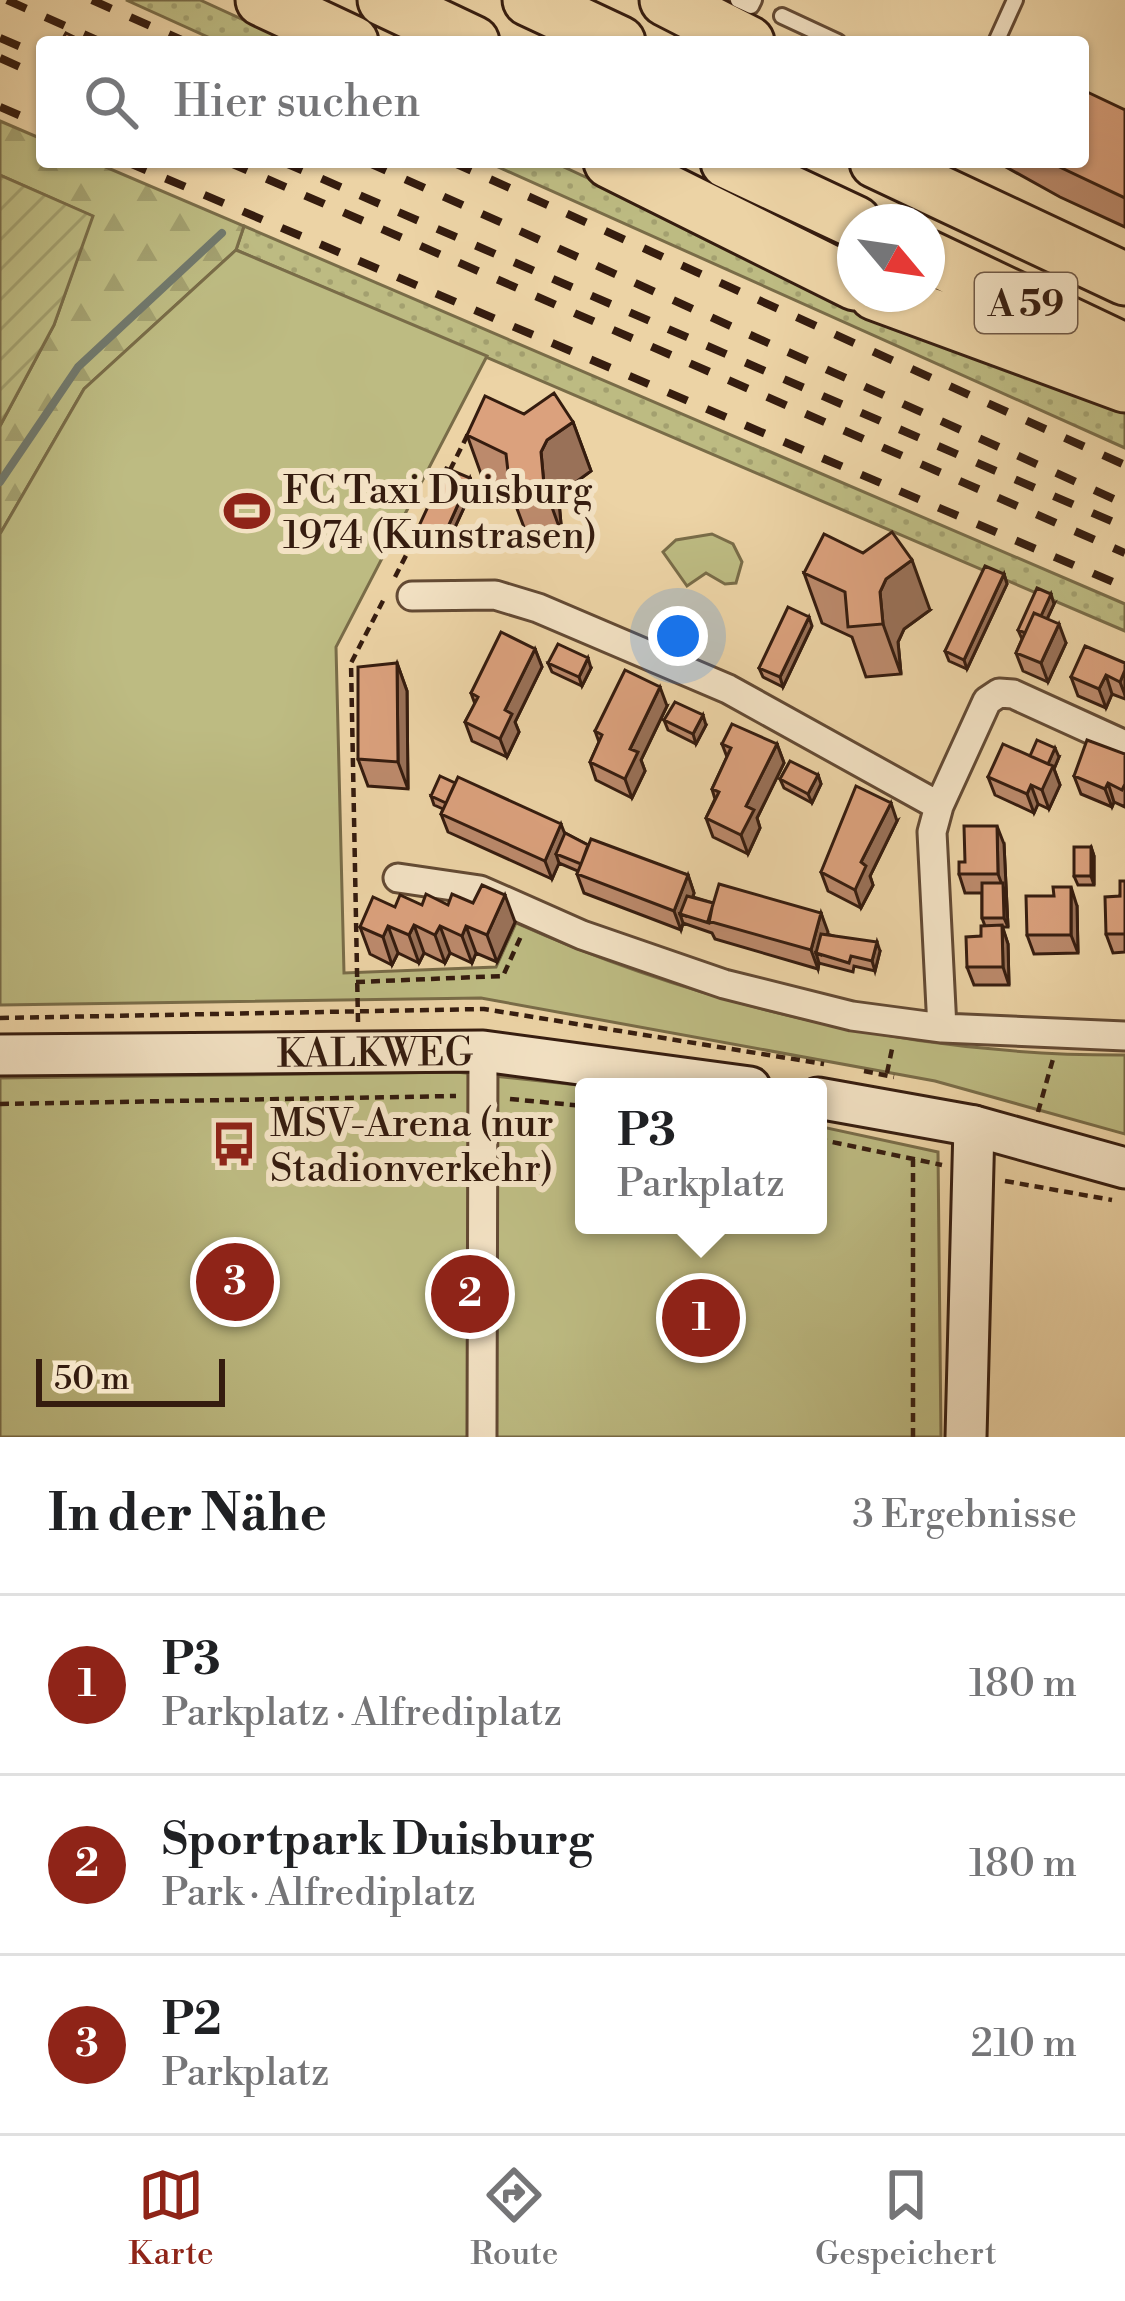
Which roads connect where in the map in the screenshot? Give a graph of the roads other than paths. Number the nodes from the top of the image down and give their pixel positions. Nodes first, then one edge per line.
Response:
1 (262, 0) edge
2 (384, 0) edge
3 (529, 0) edge
4 (666, 0) edge
5 (737, 0) edge
6 (754, 0) edge
7 (1016, 0) edge
8 (765, 29) edge
9 (339, 36) edge
10 (460, 36) edge
11 (606, 36) edge
12 (804, 36) edge
13 (999, 36) edge
14 (623, 168) edge
15 (741, 168) edge
16 (889, 168) edge
17 (959, 168) edge
18 (837, 213) edge
19 (945, 265) edge
20 (837, 275) edge
21 (1122, 277) edge
22 (924, 312) edge
23 (1125, 350) edge
24 (1125, 386) edge
25 (412, 596) dead end
26 (1125, 745) edge
27 (939, 806) junction
28 (398, 878) dead end
29 (942, 1028) junction
30 (1125, 1036) edge
31 (484, 1051) junction
32 (0, 1055) edge
33 (684, 1078) edge
34 (827, 1100) edge
35 (974, 1126) junction
36 (1125, 1168) edge
37 (482, 1437) edge
38 (966, 1437) edge

1 - 9 highway
2 - 10 highway
3 - 11 highway
4 - 8 highway
5 - 6 lane
7 - 13 lane
8 - 12 lane
14 - 20 highway
15 - 18 highway
16 - 21 highway, A 59
17 - 21 highway
19 - 23 highway, A 59
22 - 24 highway, A 59
25 - 27 street
26 - 27 street
27 - 29 street
28 - 29 street
29 - 30 street
31 - 32 street, KALKWEG
31 - 33 street, KALKWEG
31 - 37 street
34 - 35 street
35 - 36 street
35 - 38 street

